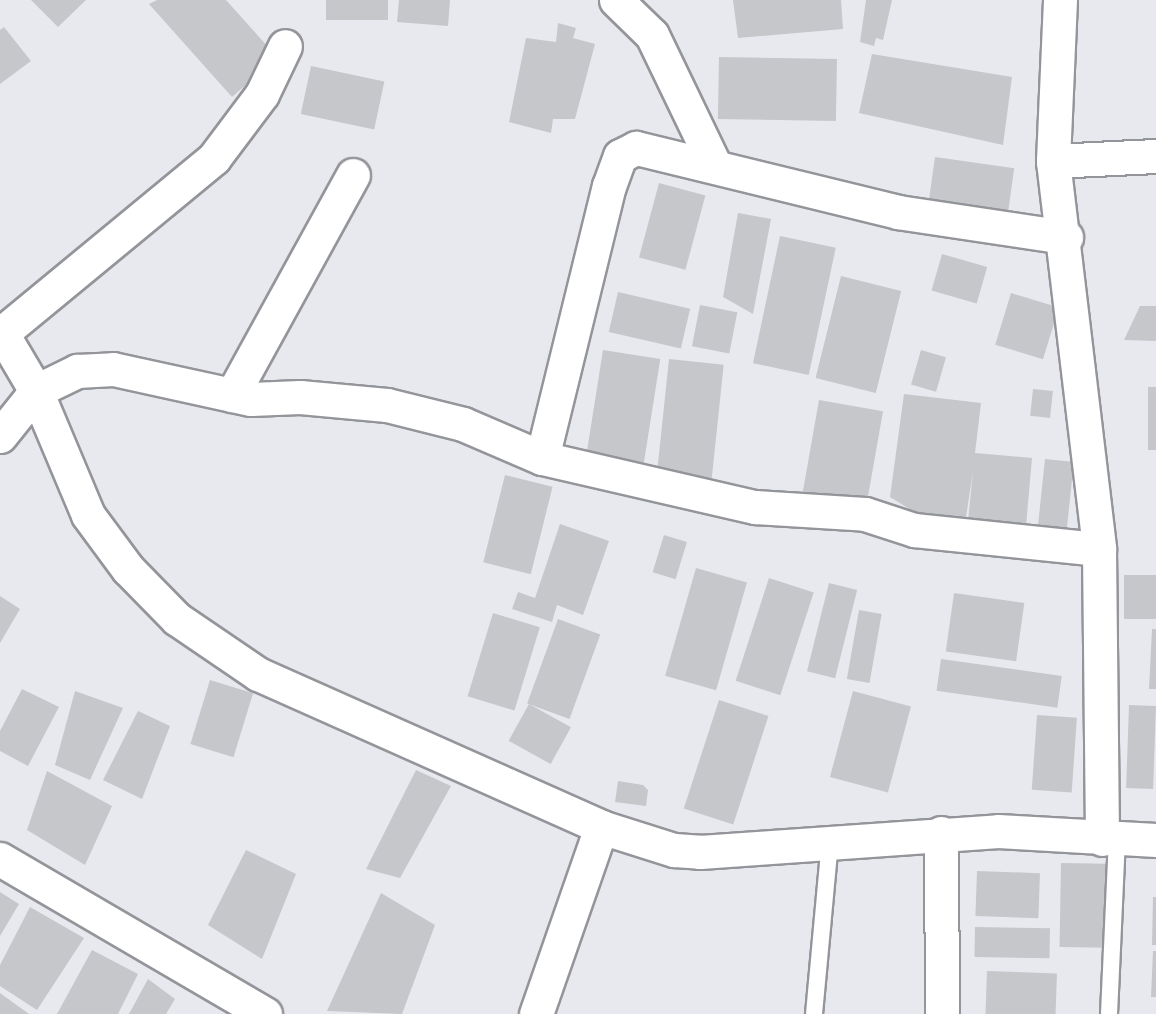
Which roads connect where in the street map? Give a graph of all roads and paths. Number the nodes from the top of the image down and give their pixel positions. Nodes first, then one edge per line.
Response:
1 (616, 0) edge
2 (1060, 0) edge
3 (285, 46) dead end
4 (1156, 156) edge
5 (1053, 161) junction
6 (714, 164) junction
7 (353, 175) dead end
8 (1066, 237) junction
9 (1, 332) edge
10 (36, 391) junction
11 (232, 395) junction
12 (0, 436) edge
13 (542, 458) junction
14 (1099, 549) junction
15 (601, 827) junction
16 (941, 833) junction
17 (1110, 839) junction
18 (1156, 840) edge
19 (830, 842) junction
20 (0, 859) edge
21 (265, 1014) edge
22 (536, 1014) edge
23 (814, 1014) edge
24 (942, 1014) edge
25 (1109, 1014) edge

1 - 6 street
2 - 5 street
3 - 9 street
4 - 5 street
5 - 8 street
6 - 8 street
6 - 13 street
7 - 11 street
8 - 14 street
9 - 10 street
10 - 11 street
10 - 12 street
10 - 15 street
11 - 13 street
13 - 14 street
14 - 17 street
15 - 19 street
15 - 22 street
16 - 17 street
16 - 19 street
16 - 24 street
17 - 18 street
17 - 25 lane
19 - 23 lane
20 - 21 street

